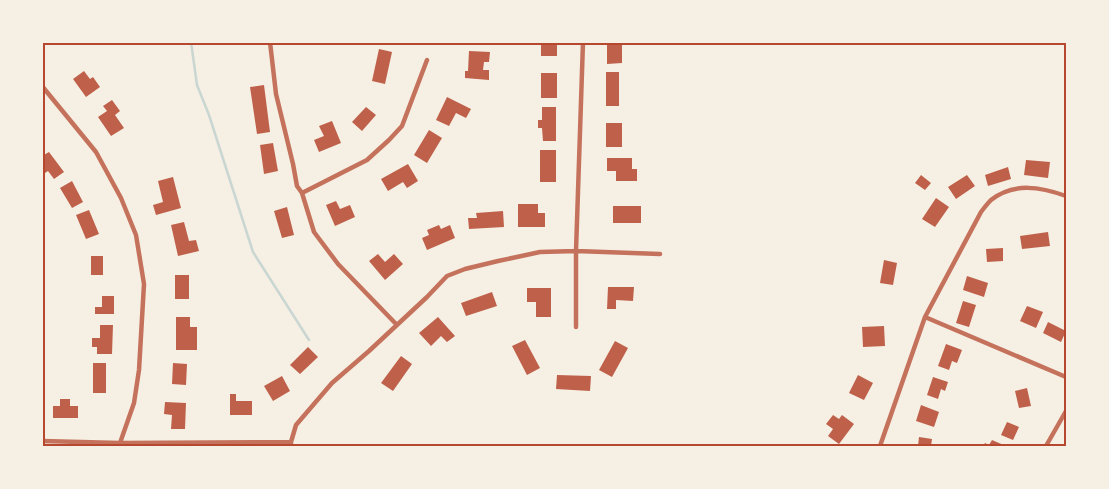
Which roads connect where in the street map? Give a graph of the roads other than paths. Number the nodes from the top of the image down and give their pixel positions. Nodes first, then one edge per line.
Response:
1 (270, 42) edge
2 (583, 42) edge
3 (427, 60) dead end
4 (42, 86) edge
5 (302, 193) junction
6 (1066, 196) edge
7 (576, 251) junction
8 (660, 254) dead end
9 (924, 317) junction
10 (397, 325) junction
11 (576, 327) dead end
12 (1066, 377) edge
13 (1066, 411) edge
14 (42, 441) edge
15 (120, 443) junction
16 (291, 444) edge
17 (880, 446) edge
18 (1046, 446) edge

1 - 5 street
2 - 7 street
3 - 5 street
4 - 15 street
5 - 10 street
6 - 9 street
7 - 8 street
7 - 10 street
7 - 11 street
9 - 12 street
9 - 17 street
10 - 16 street
13 - 18 street
14 - 15 street
15 - 16 street

